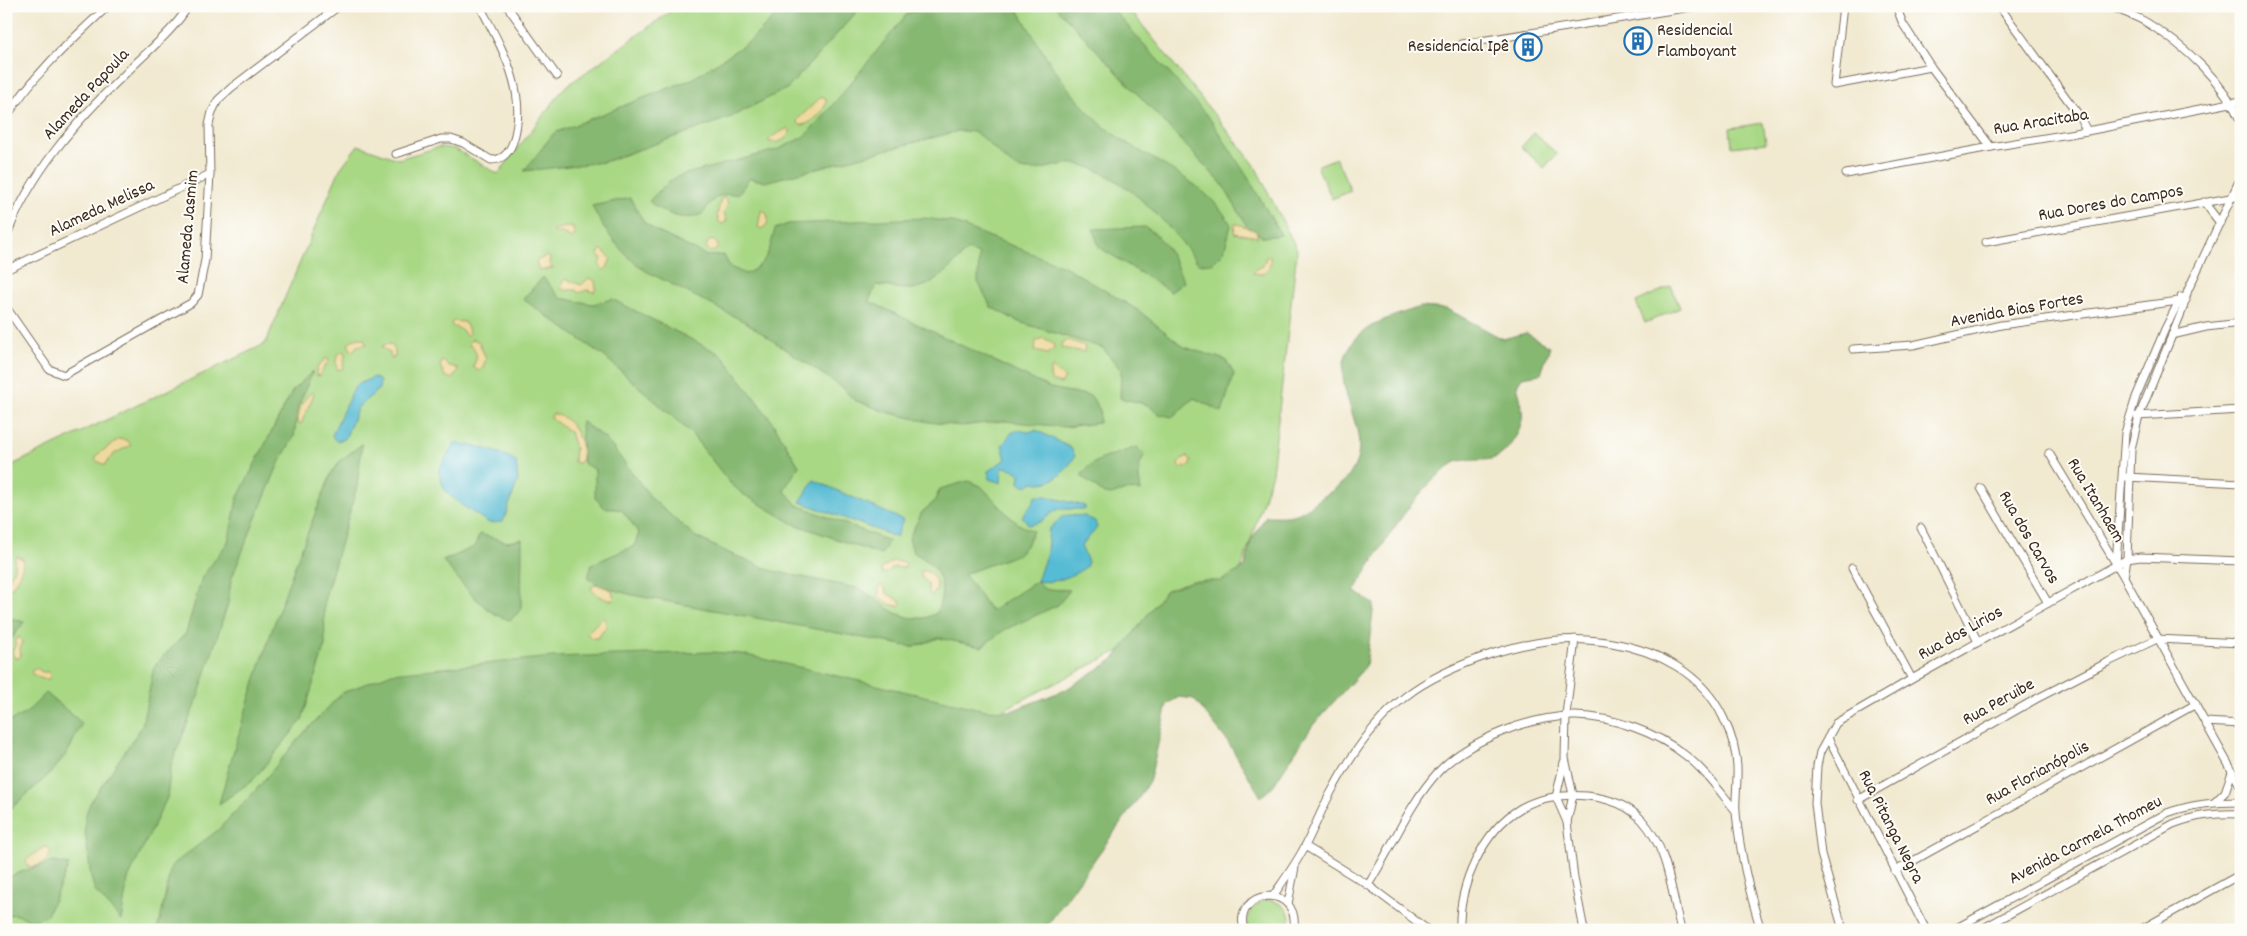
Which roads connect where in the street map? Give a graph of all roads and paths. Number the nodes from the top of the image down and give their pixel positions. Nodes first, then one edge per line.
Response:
1 (108, 6) edge
2 (188, 6) edge
3 (339, 6) edge
4 (480, 6) edge
5 (507, 6) edge
6 (1697, 6) edge
7 (1843, 6) edge
8 (1896, 6) edge
9 (2000, 6) edge
10 (2110, 6) edge
11 (1462, 44) dead end
12 (1931, 67) junction
13 (557, 76) dead end
14 (2241, 101) edge
15 (2231, 103) junction
16 (6, 118) edge
17 (2241, 122) edge
18 (2086, 132) junction
19 (1991, 147) junction
20 (396, 154) dead end
21 (210, 174) junction
22 (1846, 174) dead end
23 (2241, 177) edge
24 (2241, 196) edge
25 (2232, 198) junction
26 (2204, 202) junction
27 (2220, 222) junction
28 (6, 238) edge
29 (1986, 242) dead end
30 (6, 270) edge
31 (2183, 300) junction
32 (6, 306) edge
33 (2241, 323) edge
34 (2172, 335) junction
35 (1854, 349) dead end
36 (2241, 410) edge
37 (2129, 416) junction
38 (2139, 416) junction
39 (2048, 453) dead end
40 (2121, 477) junction
41 (2131, 478) junction
42 (2241, 483) edge
43 (1981, 488) dead end
44 (1921, 528) dead end
45 (2128, 560) junction
46 (2241, 561) edge
47 (2116, 565) junction
48 (1852, 568) dead end
49 (2124, 576) junction
50 (2048, 603) junction
51 (2157, 639) junction
52 (1576, 640) junction
53 (1978, 642) junction
54 (2241, 643) edge
55 (1912, 678) junction
56 (2196, 704) junction
57 (1567, 717) junction
58 (2205, 722) junction
59 (2241, 724) edge
60 (1828, 738) junction
61 (1565, 758) junction
62 (2232, 772) junction
63 (2241, 787) edge
64 (1573, 795) junction
65 (1556, 797) junction
66 (1858, 800) junction
67 (2215, 802) junction
68 (2241, 802) edge
69 (1736, 811) junction
70 (2241, 814) edge
71 (1567, 822) junction
72 (1305, 846) junction
73 (1295, 864) junction
74 (1895, 871) junction
75 (2241, 874) edge
76 (1368, 885) junction
77 (1273, 896) junction
78 (1288, 904) junction
79 (1972, 920) junction
80 (1458, 929) edge
81 (1244, 930) edge
82 (1294, 930) edge
83 (1428, 930) edge
84 (1584, 930) edge
85 (1681, 930) edge
86 (1761, 930) edge
87 (1843, 930) edge
88 (1926, 930) edge
89 (1953, 930) edge
90 (1979, 930) edge
91 (2140, 930) edge

1 - 16 street
2 - 28 street, Alameda Papoula
3 - 21 street, Alameda Jasmim
4 - 20 street
5 - 13 street
6 - 11 street
7 - 12 street
8 - 12 street
9 - 18 street
10 - 15 street
12 - 19 street
14 - 15 street, Rua Aracitaba
15 - 17 street
15 - 18 street, Rua Aracitaba
18 - 19 street, Rua Aracitaba
19 - 22 street, Rua Aracitaba
21 - 30 street, Alameda Melissa
21 - 32 street, Alameda Jasmim
23 - 25 street
24 - 25 street, Rua Dores do Campos
25 - 26 street, Rua Dores do Campos
25 - 27 street
26 - 27 street
26 - 29 street, Rua Dores do Campos
27 - 31 street
31 - 34 street
31 - 35 street, Avenida Bias Fortes
31 - 37 street
33 - 34 street
34 - 38 street
36 - 38 street
37 - 38 street
37 - 40 street
38 - 41 street
39 - 47 street, Rua Itanhaem
40 - 41 street
40 - 47 street
41 - 42 street
41 - 45 street
43 - 50 street, Rua dos Carvos
44 - 53 street
45 - 46 street, Rua dos Lirios
45 - 47 street, Rua dos Lirios
45 - 49 street
47 - 49 street, Rua Itanhaem
47 - 50 street, Rua dos Lirios
48 - 55 street
49 - 51 street, Rua Itanhaem
50 - 53 street, Rua dos Lirios
51 - 54 street
51 - 56 street, Rua Itanhaem
51 - 66 street, Rua Peruibe
52 - 57 street
52 - 69 street
52 - 72 street
53 - 55 street, Rua dos Lirios
55 - 60 street, Rua dos Lirios
56 - 58 street, Rua Itanhaem
56 - 74 street, Rua Florianópolis
57 - 61 street
57 - 69 street
57 - 76 street
58 - 59 street
58 - 62 street, Rua Itanhaem
60 - 66 street, Rua Pitanga Negra
60 - 87 street, Rua dos Lirios
61 - 64 street
61 - 65 street
62 - 63 street, Rua Itanhaem
62 - 67 street
64 - 65 street
64 - 71 street
64 - 85 street
65 - 71 street
65 - 80 street
66 - 74 street, Rua Pitanga Negra
67 - 68 street, Avenida Carmela Thomeu
67 - 79 street, Avenida Carmela Thomeu
69 - 86 street
70 - 90 street, Avenida Carmela Thomeu
71 - 84 street
72 - 73 street
72 - 76 street
73 - 77 street
73 - 78 street
74 - 88 street, Rua Pitanga Negra
75 - 91 street
76 - 83 street
77 - 78 street
77 - 81 street
78 - 82 street
79 - 89 street, Avenida Carmela Thomeu
79 - 90 street

